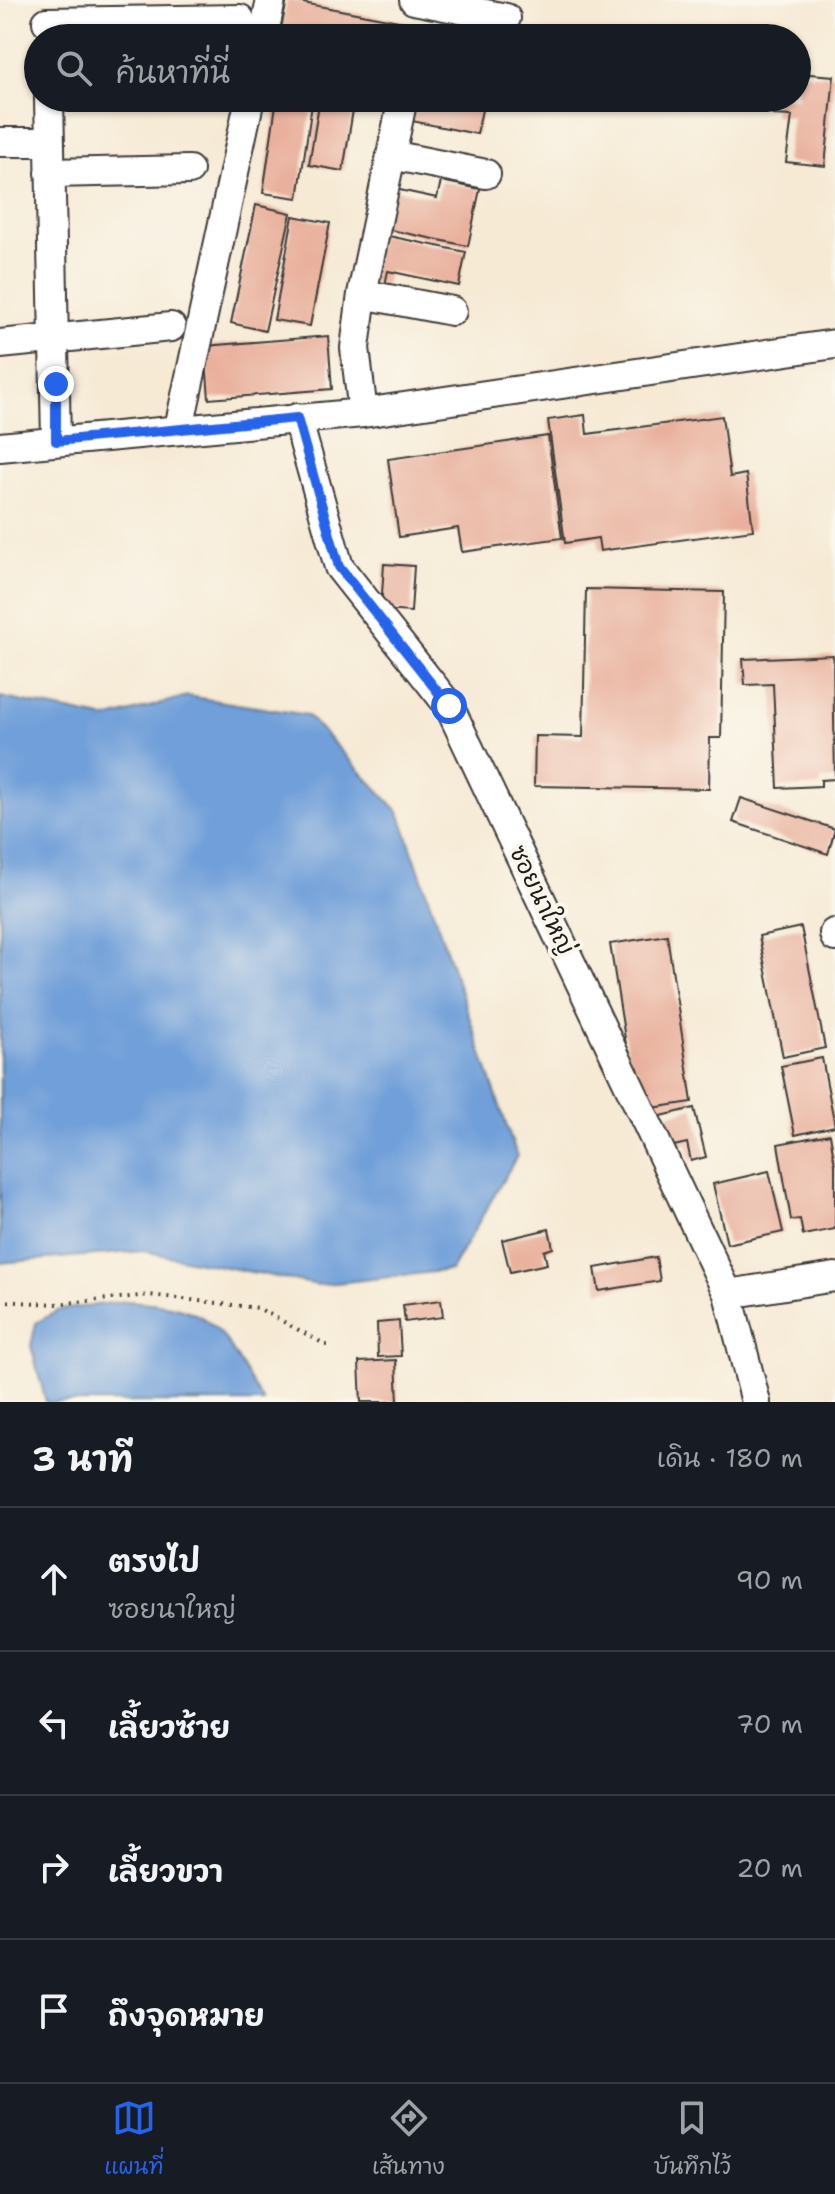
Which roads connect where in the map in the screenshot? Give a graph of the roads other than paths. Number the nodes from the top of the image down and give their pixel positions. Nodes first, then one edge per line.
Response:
1 (271, 0) edge
2 (414, 0) edge
3 (506, 18) dead end
4 (240, 19) dead end
5 (47, 20) edge
6 (266, 24) edge
7 (49, 112) edge
8 (247, 112) edge
9 (400, 112) edge
10 (0, 142) edge
11 (50, 142) junction
12 (391, 155) junction
13 (189, 170) dead end
14 (50, 173) junction
15 (486, 174) dead end
16 (362, 294) junction
17 (452, 311) dead end
18 (171, 327) dead end
19 (54, 339) junction
20 (0, 344) edge
21 (835, 344) edge
22 (363, 413) junction
23 (297, 418) junction
24 (179, 428) junction
25 (56, 441) junction
26 (0, 447) edge
27 (835, 1277) edge
28 (728, 1294) junction
29 (756, 1402) edge

1 - 6 street
2 - 3 street
4 - 5 street
7 - 11 street
8 - 24 street
9 - 12 street
10 - 11 street
11 - 14 street
12 - 15 street
12 - 16 street
13 - 14 street
14 - 19 street
16 - 17 street
16 - 22 street
18 - 19 street
19 - 20 street
19 - 25 street
21 - 22 street
22 - 23 street
23 - 24 street
23 - 28 street, ซอยนาใหญ่
24 - 25 street
25 - 26 street
27 - 28 street
28 - 29 street, ซอยนาใหญ่

